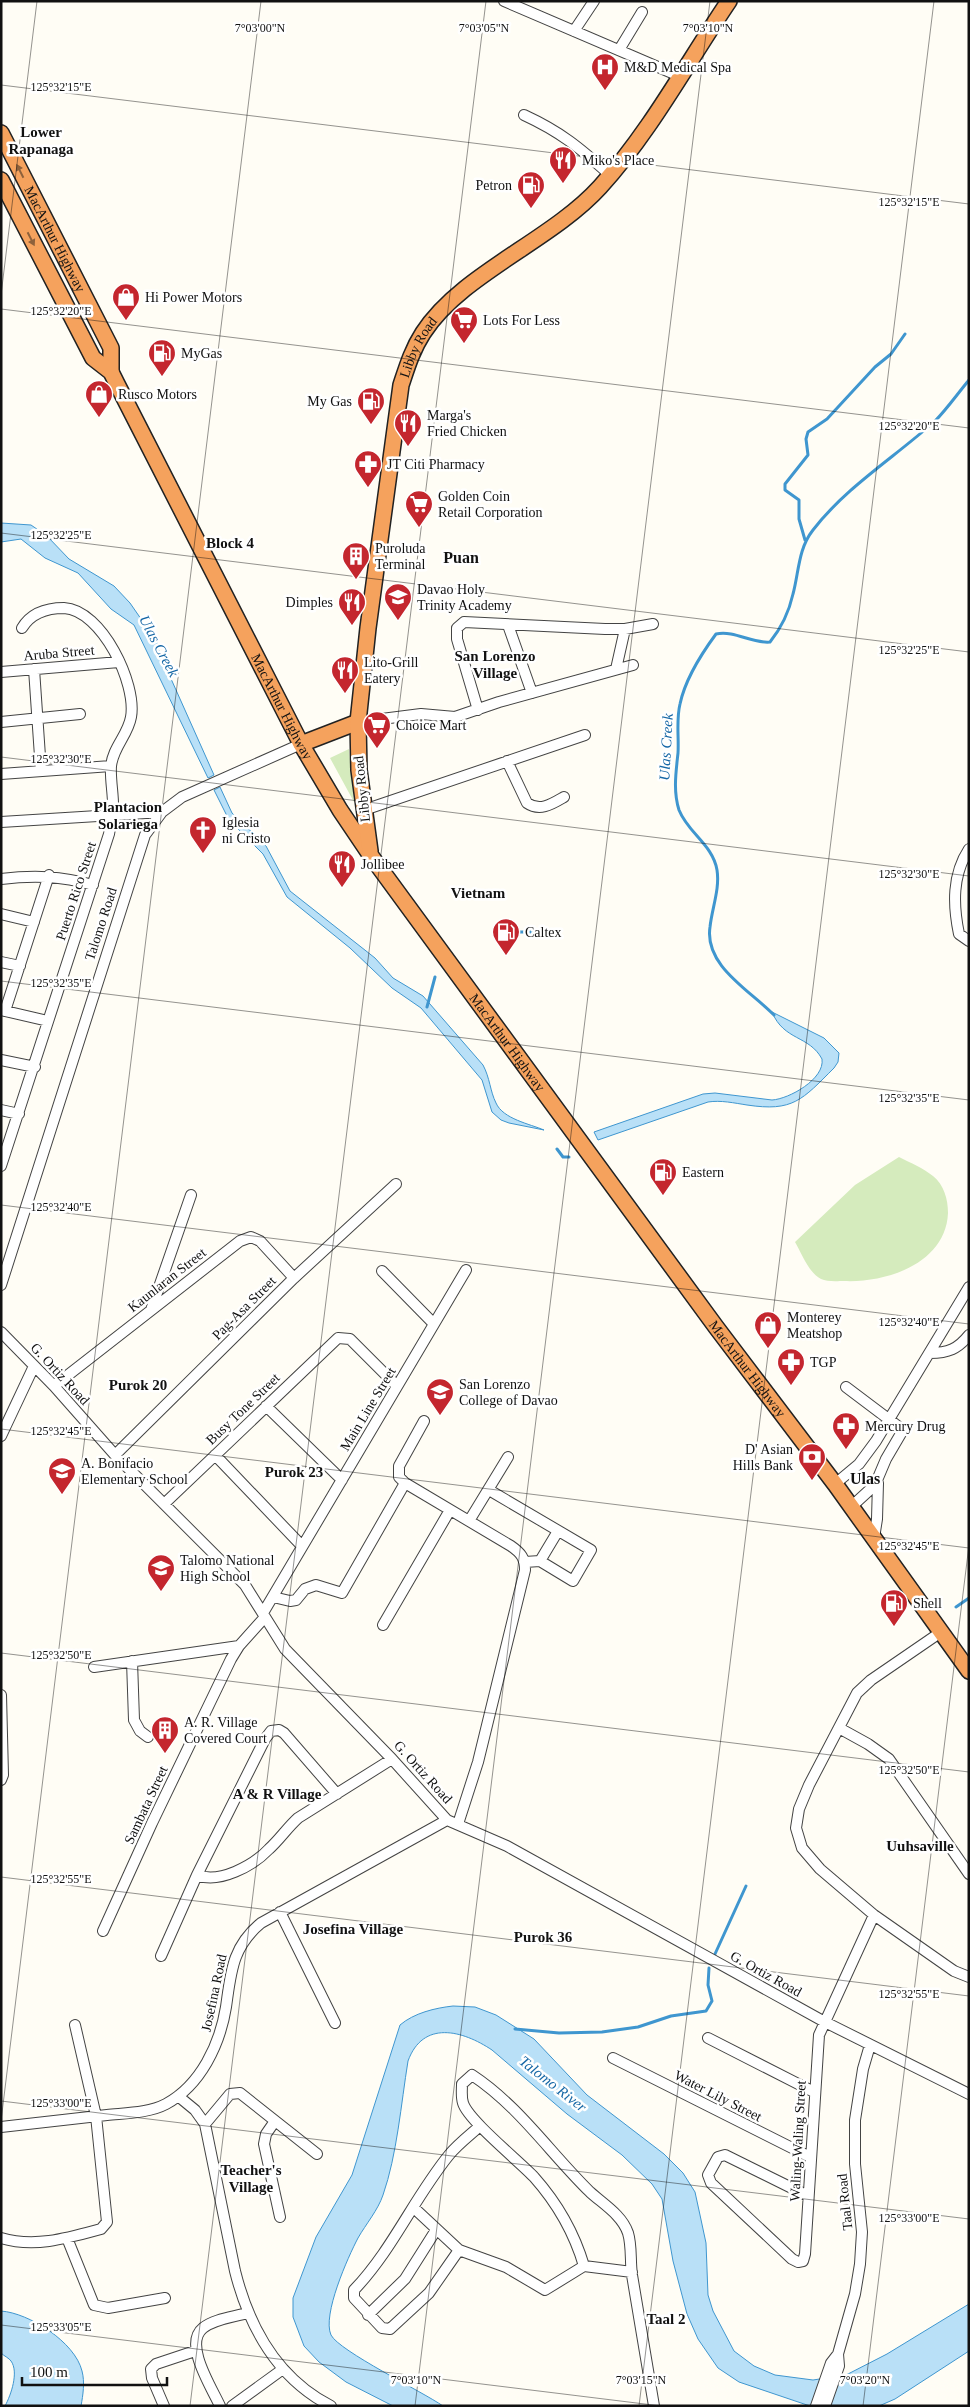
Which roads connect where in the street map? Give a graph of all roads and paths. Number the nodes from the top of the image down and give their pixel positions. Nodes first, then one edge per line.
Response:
1 (504, 1) edge
2 (533, 1) edge
3 (594, 1) edge
4 (729, 1) edge
5 (526, 11) junction
6 (642, 12) dead end
7 (574, 31) junction
8 (619, 50) junction
9 (679, 76) junction
10 (524, 115) dead end
11 (1, 134) edge
12 (610, 175) junction
13 (1, 180) edge
14 (111, 372) junction
15 (653, 624) dead end
16 (508, 625) junction
17 (22, 628) dead end
18 (625, 629) junction
19 (119, 662) junction
20 (633, 665) dead end
21 (34, 669) junction
22 (616, 670) junction
23 (1, 672) edge
24 (532, 693) junction
25 (478, 710) junction
26 (80, 714) dead end
27 (38, 718) junction
28 (1, 722) edge
29 (358, 722) junction
30 (585, 735) dead end
31 (301, 744) junction
32 (507, 761) junction
33 (111, 766) junction
34 (41, 771) junction
35 (1, 774) edge
36 (564, 797) dead end
37 (364, 810) junction
38 (162, 812) junction
39 (113, 813) junction
40 (1, 822) edge
41 (969, 849) edge
42 (371, 856) junction
43 (49, 875) junction
44 (1, 879) edge
45 (93, 885) junction
46 (1, 914) edge
47 (34, 922) junction
48 (969, 941) edge
49 (1, 962) edge
50 (20, 966) junction
51 (3, 1010) edge
52 (48, 1021) junction
53 (1, 1060) edge
54 (35, 1067) junction
55 (1, 1110) edge
56 (19, 1114) junction
57 (2, 1164) edge
58 (396, 1184) dead end
59 (191, 1195) dead end
60 (466, 1270) dead end
61 (382, 1271) dead end
62 (294, 1278) junction
63 (1, 1284) edge
64 (969, 1287) edge
65 (151, 1310) junction
66 (434, 1324) junction
67 (1, 1332) edge
68 (969, 1335) edge
69 (930, 1353) junction
70 (34, 1366) junction
71 (54, 1386) junction
72 (397, 1386) junction
73 (846, 1387) dead end
74 (266, 1406) junction
75 (890, 1420) junction
76 (424, 1421) dead end
77 (1, 1436) edge
78 (115, 1455) junction
79 (215, 1455) junction
80 (508, 1457) dead end
81 (879, 1477) junction
82 (342, 1480) junction
83 (405, 1484) junction
84 (834, 1484) junction
85 (489, 1490) junction
86 (164, 1504) junction
87 (851, 1507) junction
88 (450, 1510) junction
89 (469, 1521) junction
90 (558, 1531) junction
91 (874, 1538) junction
92 (302, 1546) junction
93 (540, 1561) junction
94 (525, 1562) junction
95 (272, 1597) junction
96 (264, 1615) junction
97 (383, 1625) dead end
98 (941, 1632) junction
99 (239, 1646) junction
100 (132, 1661) junction
101 (94, 1666) dead end
102 (969, 1672) edge
103 (1, 1695) edge
104 (839, 1728) junction
105 (148, 1737) dead end
106 (392, 1759) junction
107 (1, 1780) edge
108 (337, 1794) junction
109 (447, 1820) junction
110 (458, 1824) junction
111 (969, 1874) edge
112 (197, 1875) junction
113 (280, 1912) junction
114 (874, 1915) junction
115 (103, 1931) dead end
116 (161, 1956) dead end
117 (969, 1977) edge
118 (823, 2021) junction
119 (335, 2023) dead end
120 (75, 2025) dead end
121 (708, 2038) dead end
122 (870, 2045) junction
123 (613, 2058) dead end
124 (814, 2092) junction
125 (969, 2094) edge
126 (178, 2096) junction
127 (96, 2116) junction
128 (275, 2121) junction
129 (205, 2124) junction
130 (480, 2126) junction
131 (1, 2127) edge
132 (317, 2154) dead end
133 (810, 2158) junction
134 (808, 2196) junction
135 (414, 2208) junction
136 (280, 2217) dead end
137 (436, 2230) junction
138 (1, 2238) edge
139 (67, 2238) junction
140 (459, 2250) junction
141 (584, 2266) junction
142 (632, 2272) junction
143 (165, 2298) dead end
144 (247, 2313) junction
145 (368, 2315) junction
146 (195, 2351) junction
147 (835, 2364) junction
148 (283, 2369) junction
149 (324, 2404) edge
150 (164, 2406) edge
151 (220, 2406) edge
152 (232, 2406) edge
153 (654, 2406) edge
154 (816, 2406) edge
155 (825, 2406) edge

1 - 5 street
2 - 5 street
3 - 7 street
4 - 9 highway, Libby Road
5 - 7 street
6 - 8 street
7 - 8 street
8 - 9 street
9 - 12 highway, Libby Road
10 - 12 street
14 -> 11 highway, MacArthur Highway
12 - 29 highway, Libby Road
13 -> 14 highway, MacArthur Highway
14 - 31 highway, MacArthur Highway
15 - 18 street
16 - 18 street
16 - 24 street
16 - 25 street
17 - 19 street, Puerto Rico Street
18 - 22 street
19 - 21 street, Aruba Street
19 - 33 street, Puerto Rico Street
20 - 22 street
21 - 23 street, Aruba Street
21 - 27 street
22 - 24 street
24 - 25 street
25 - 29 street
26 - 27 street
27 - 28 street
27 - 34 street
29 - 31 highway
29 - 37 highway, Libby Road
30 - 32 street
31 - 38 street, Talomo Road
31 - 42 highway, MacArthur Highway
32 - 36 street
32 - 37 street
33 - 34 street
33 - 39 street, Puerto Rico Street
34 - 35 street
37 - 42 highway, Libby Road
38 - 39 street
38 - 63 street, Talomo Road
39 - 40 street
39 - 45 street, Puerto Rico Street
41 - 48 street
42 - 84 highway, MacArthur Highway
43 - 44 street
43 - 45 street
43 - 47 street
45 - 52 street, Puerto Rico Street
46 - 47 street
47 - 50 street
49 - 50 street
50 - 51 street
51 - 52 street
52 - 54 street, Puerto Rico Street
53 - 54 street
54 - 56 street, Puerto Rico Street
55 - 56 street
56 - 57 street, Puerto Rico Street
58 - 62 street, Pag-Asa Street
59 - 65 street
60 - 66 street, Main Line Street
61 - 66 street
62 - 65 street, Kaunlaran Street
62 - 78 street, Pag-Asa Street
64 - 69 street
65 - 71 street, Kaunlaran Street
66 - 72 street, Main Line Street
67 - 70 street, G. Ortiz Road
68 - 69 street
69 - 75 street
70 - 71 street, G. Ortiz Road
70 - 77 street
71 - 78 street, G. Ortiz Road
72 - 74 street, Busy Tone Street
72 - 82 street, Main Line Street
73 - 75 street
74 - 79 street, Busy Tone Street
74 - 82 street
75 - 81 street
75 - 84 street
76 - 83 street
78 - 86 street, G. Ortiz Road
79 - 86 street, Busy Tone Street
79 - 92 street
80 - 85 street
81 - 87 street
81 - 91 street
82 - 92 street, Main Line Street
83 - 88 street
83 - 95 street
84 - 87 highway, MacArthur Highway
85 - 89 street
85 - 90 street
86 - 96 street, G. Ortiz Road
87 - 91 highway, MacArthur Highway
88 - 89 street
88 - 97 street
89 - 94 street
90 - 93 street
90 - 93 street
91 - 98 highway, MacArthur Highway
92 - 95 street, Main Line Street
93 - 94 street
94 - 110 street
95 - 96 street, Main Line Street
96 - 99 street, Sambata Street
96 - 106 street, G. Ortiz Road
98 - 102 highway, MacArthur Highway
98 - 104 street
99 - 100 street
99 - 115 street, Sambata Street
100 - 101 street
100 - 105 street
103 - 107 street
104 - 111 street
104 - 114 street
106 - 108 street
106 - 109 street, G. Ortiz Road
108 - 112 street
108 - 112 street
109 - 110 street, G. Ortiz Road
109 - 113 street, Josefina Road
110 - 118 street, G. Ortiz Road
112 - 116 street
113 - 119 street
113 - 126 street, Josefina Road
114 - 117 street
114 - 118 street, Waling-Waling Street
118 - 122 street, G. Ortiz Road
118 - 124 street, Waling-Waling Street
120 - 127 street
121 - 124 street
122 - 125 street, G. Ortiz Road
122 - 147 street, Taal Road
123 - 133 street, Water Lily Street
124 - 133 street, Waling-Waling Street
126 - 127 street, Josefina Road
126 - 129 street
127 - 131 street, Josefina Road
127 - 139 street
128 - 129 street
128 - 132 street
128 - 136 street
129 - 144 street
130 - 135 street
130 - 141 street
130 - 142 street
133 - 134 street, Waling-Waling Street
134 - 134 street, Waling-Waling Street
135 - 137 street
135 - 145 street
137 - 140 street
137 - 145 street
138 - 139 street
139 - 143 street
140 - 141 street
140 - 145 street
141 - 142 street
142 - 153 street
144 - 146 street
144 - 148 street
146 - 150 street
146 - 151 street
147 - 154 street, Taal Road
147 - 155 street, Taal Road
148 - 149 street
148 - 152 street

